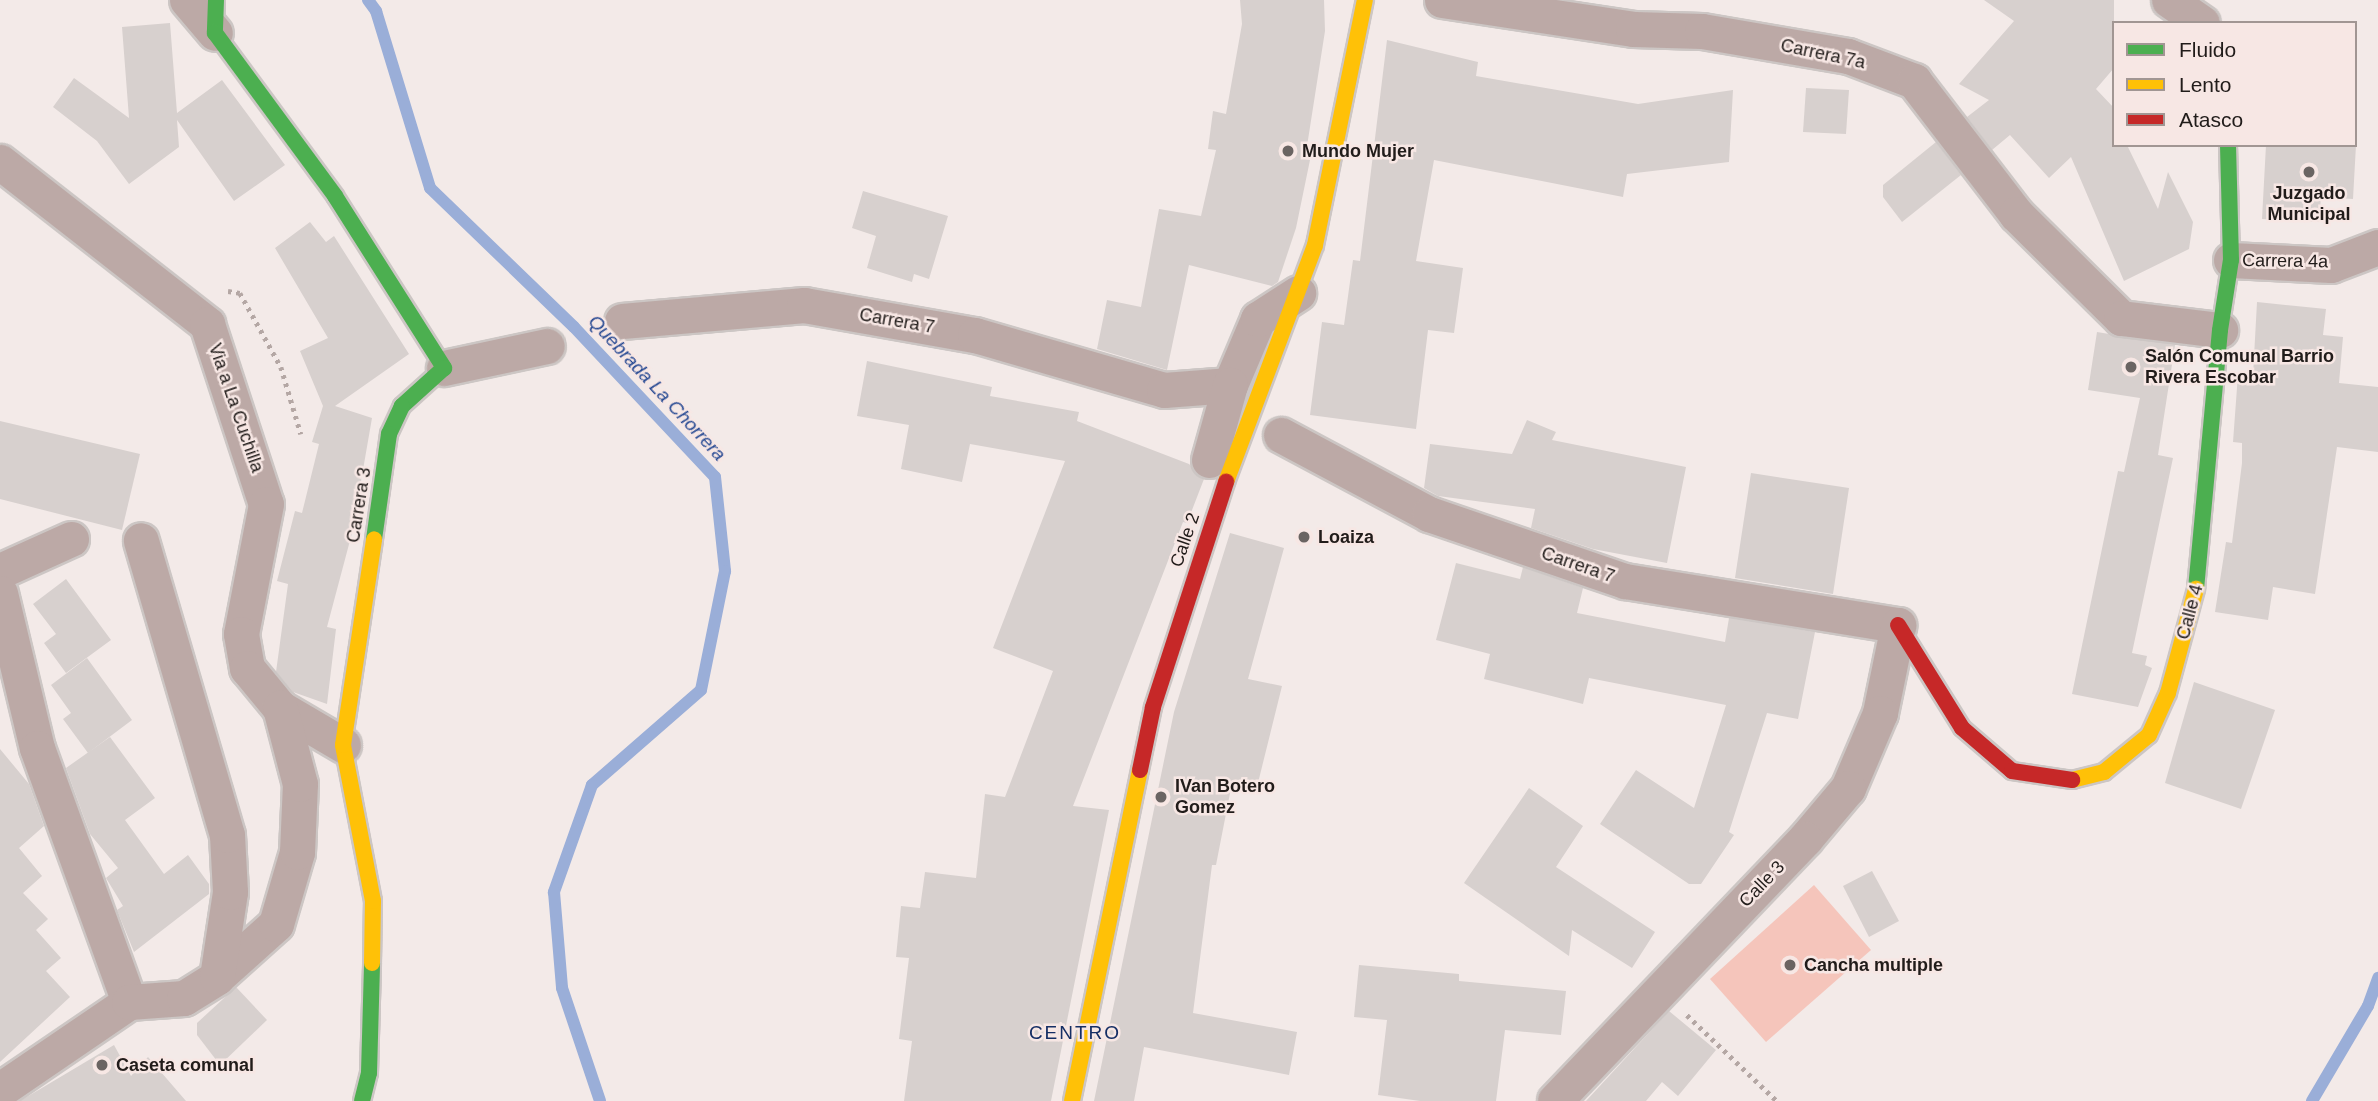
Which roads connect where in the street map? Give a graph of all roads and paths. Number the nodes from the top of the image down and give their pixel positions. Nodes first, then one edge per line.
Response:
1 (187, 0) edge
2 (1365, 0) edge
3 (1442, 0) edge
4 (2169, 0) edge
5 (216, 17) edge
6 (2200, 21) edge
7 (2228, 147) edge
8 (0, 162) edge
9 (2378, 247) edge
10 (2231, 260) junction
11 (1298, 293) junction
12 (622, 321) dead end
13 (2220, 330) junction
14 (547, 346) dead end
15 (444, 368) junction
16 (1230, 385) junction
17 (1281, 435) dead end
18 (1209, 460) dead end
19 (71, 539) dead end
20 (141, 540) dead end
21 (0, 571) edge
22 (0, 593) edge
23 (1898, 625) junction
24 (280, 708) junction
25 (342, 745) junction
26 (217, 977) junction
27 (1661, 990) junction
28 (129, 1002) junction
29 (0, 1090) edge
30 (362, 1101) edge
31 (1072, 1101) edge
32 (1555, 1101) edge
33 (1777, 1101) edge

1 - 5 street
2 - 11 street, Calle 2
3 - 13 street, Carrera 7a
4 - 6 street
5 - 15 street
7 - 10 street, Calle 4
8 - 24 street, Via a La Cuchilla
9 - 10 street, Carrera 4a
10 - 13 street, Calle 4
11 - 16 street
11 - 31 street, Calle 2
12 - 16 street, Carrera 7
13 - 23 street, Calle 4
14 - 15 street
15 - 25 street, Carrera 3
16 - 18 street
17 - 23 street, Carrera 7
19 - 21 street
20 - 26 street
22 - 28 street
23 - 27 street, Calle 3
24 - 25 street
24 - 26 street
25 - 30 street, Carrera 3
26 - 28 street
27 - 32 street, Calle 3
27 - 33 path
28 - 29 street

